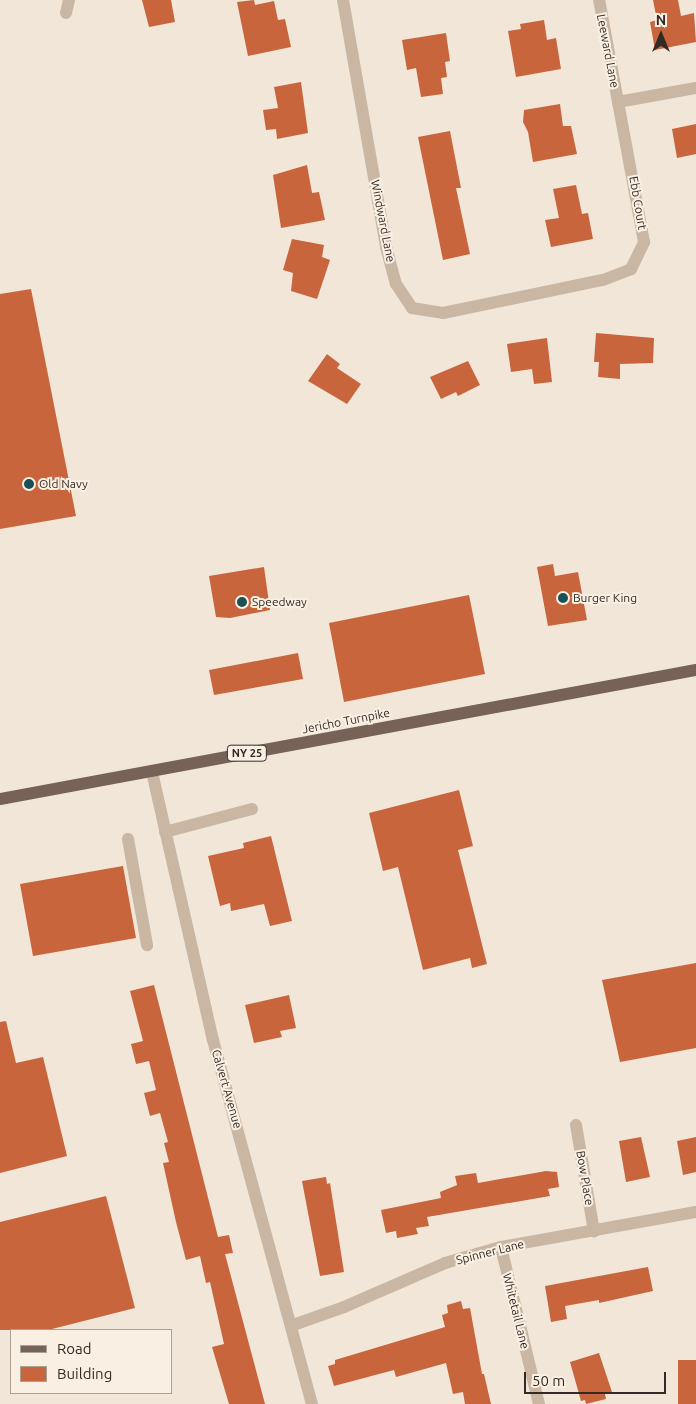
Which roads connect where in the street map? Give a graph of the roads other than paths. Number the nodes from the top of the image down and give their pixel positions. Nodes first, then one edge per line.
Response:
1 (343, 0) edge
2 (598, 0) edge
3 (696, 88) edge
4 (618, 102) junction
5 (541, 295) joint
6 (696, 670) edge
7 (152, 772) junction
8 (0, 799) edge
9 (252, 810) dead end
10 (165, 832) junction
11 (128, 839) dead end
12 (147, 945) dead end
13 (576, 1125) dead end
14 (696, 1212) edge
15 (594, 1231) junction
16 (500, 1247) junction
17 (293, 1325) junction
18 (312, 1404) edge
19 (539, 1404) edge

1 - 5 street, Windward Lane
2 - 4 street, Leeward Lane
3 - 4 street
4 - 5 street, Ebb Court
6 - 7 main road, Jericho Turnpike / NY 25
7 - 8 main road, Jericho Turnpike / NY 25
7 - 10 street, Calvert Avenue
9 - 10 street
10 - 17 street, Calvert Avenue
11 - 12 street
13 - 15 street, Bow Place
14 - 15 street, Spinner Lane
15 - 16 street, Spinner Lane
16 - 17 street, Spinner Lane
16 - 19 street, Whitetail Lane
17 - 18 street, Calvert Avenue

